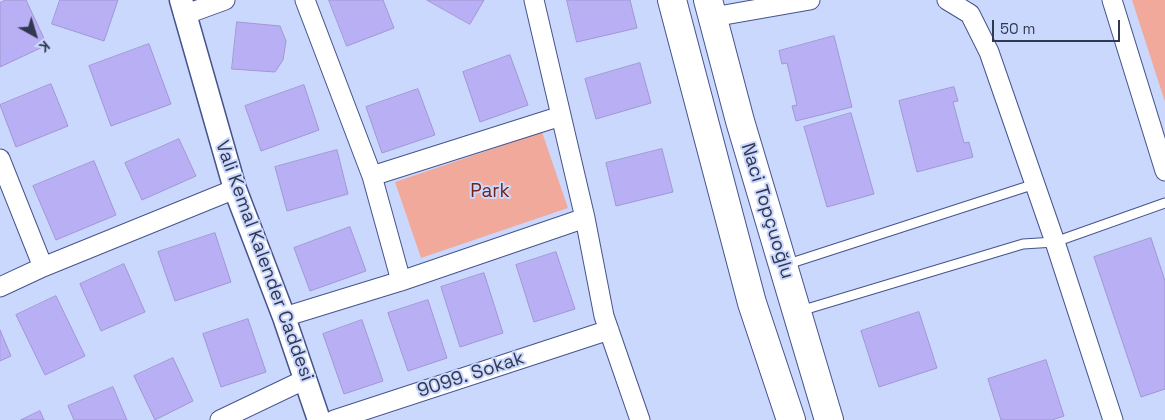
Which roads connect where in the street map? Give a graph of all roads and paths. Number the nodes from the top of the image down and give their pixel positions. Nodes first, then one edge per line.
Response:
1 (225, 0) edge
2 (304, 0) edge
3 (534, 0) edge
4 (672, 0) edge
5 (810, 0) edge
6 (947, 0) edge
7 (1112, 0) edge
8 (179, 5) edge
9 (711, 9) edge
10 (561, 116) junction
11 (0, 159) edge
12 (1165, 171) edge
13 (372, 176) junction
14 (1035, 184) junction
15 (234, 189) junction
16 (1165, 203) edge
17 (585, 218) junction
18 (1055, 242) junction
19 (783, 266) junction
20 (43, 267) junction
21 (401, 281) junction
22 (0, 287) edge
23 (797, 311) junction
24 (284, 317) junction
25 (609, 330) junction
26 (306, 379) junction
27 (220, 420) edge
28 (320, 420) edge
29 (334, 420) edge
30 (640, 420) edge
31 (792, 420) edge
32 (829, 420) edge
33 (1113, 420) edge

1 - 8 street
2 - 13 street
3 - 10 street
4 - 31 main road, Naci Topçuoğlu
5 - 9 street
6 - 14 street
7 - 12 street
8 - 15 street, Vali Kemal Kalender Caddesi
9 - 19 main road, Naci Topçuoğlu
10 - 13 street
10 - 17 street
11 - 20 street
13 - 21 street
14 - 18 street
14 - 19 lane
15 - 20 street
15 - 24 street, Vali Kemal Kalender Caddesi
16 - 18 lane
17 - 21 street
17 - 25 street
18 - 23 lane
18 - 33 street
19 - 23 main road, Naci Topçuoğlu
20 - 22 street
21 - 24 street
23 - 32 main road, Naci Topçuoğlu
24 - 26 street, Vali Kemal Kalender Caddesi
25 - 29 street, 9099. Sokak
25 - 30 street
26 - 27 street
26 - 28 street, Vali Kemal Kalender Caddesi

